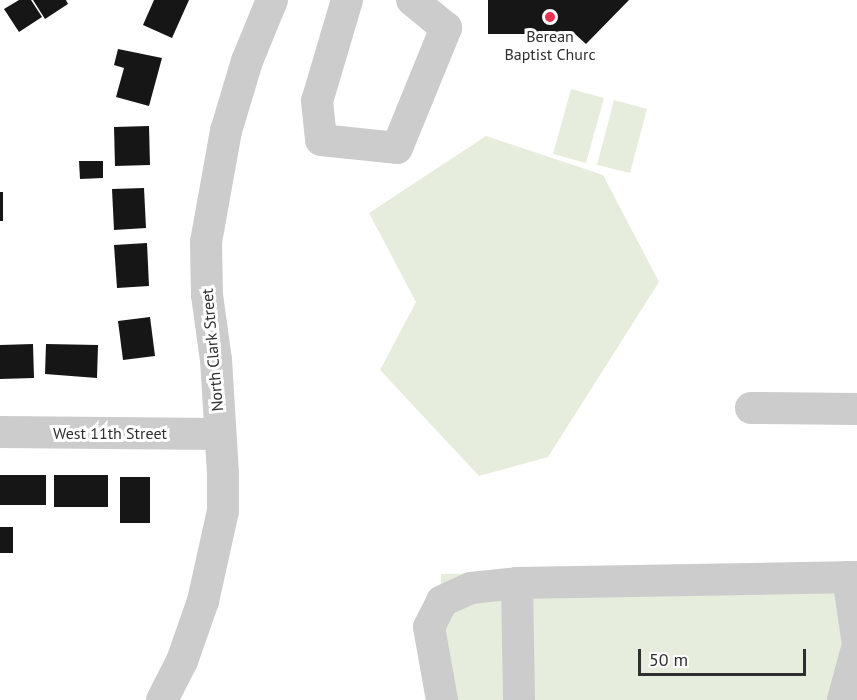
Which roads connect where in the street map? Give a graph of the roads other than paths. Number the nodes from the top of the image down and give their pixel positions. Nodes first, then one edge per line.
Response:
1 (272, 0) edge
2 (347, 0) edge
3 (412, 0) edge
4 (752, 408) dead end
5 (857, 409) edge
6 (0, 432) edge
7 (219, 434) junction
8 (853, 577) edge
9 (517, 583) junction
10 (857, 638) edge
11 (857, 648) edge
12 (162, 700) edge
13 (442, 700) edge
14 (519, 700) edge
15 (843, 700) edge

1 - 7 street, North Clark Street
2 - 3 street
4 - 5 street
6 - 7 street, West 11th Street
7 - 12 street, North Clark Street
8 - 9 street
8 - 10 street
9 - 13 street
9 - 14 street
11 - 15 street

